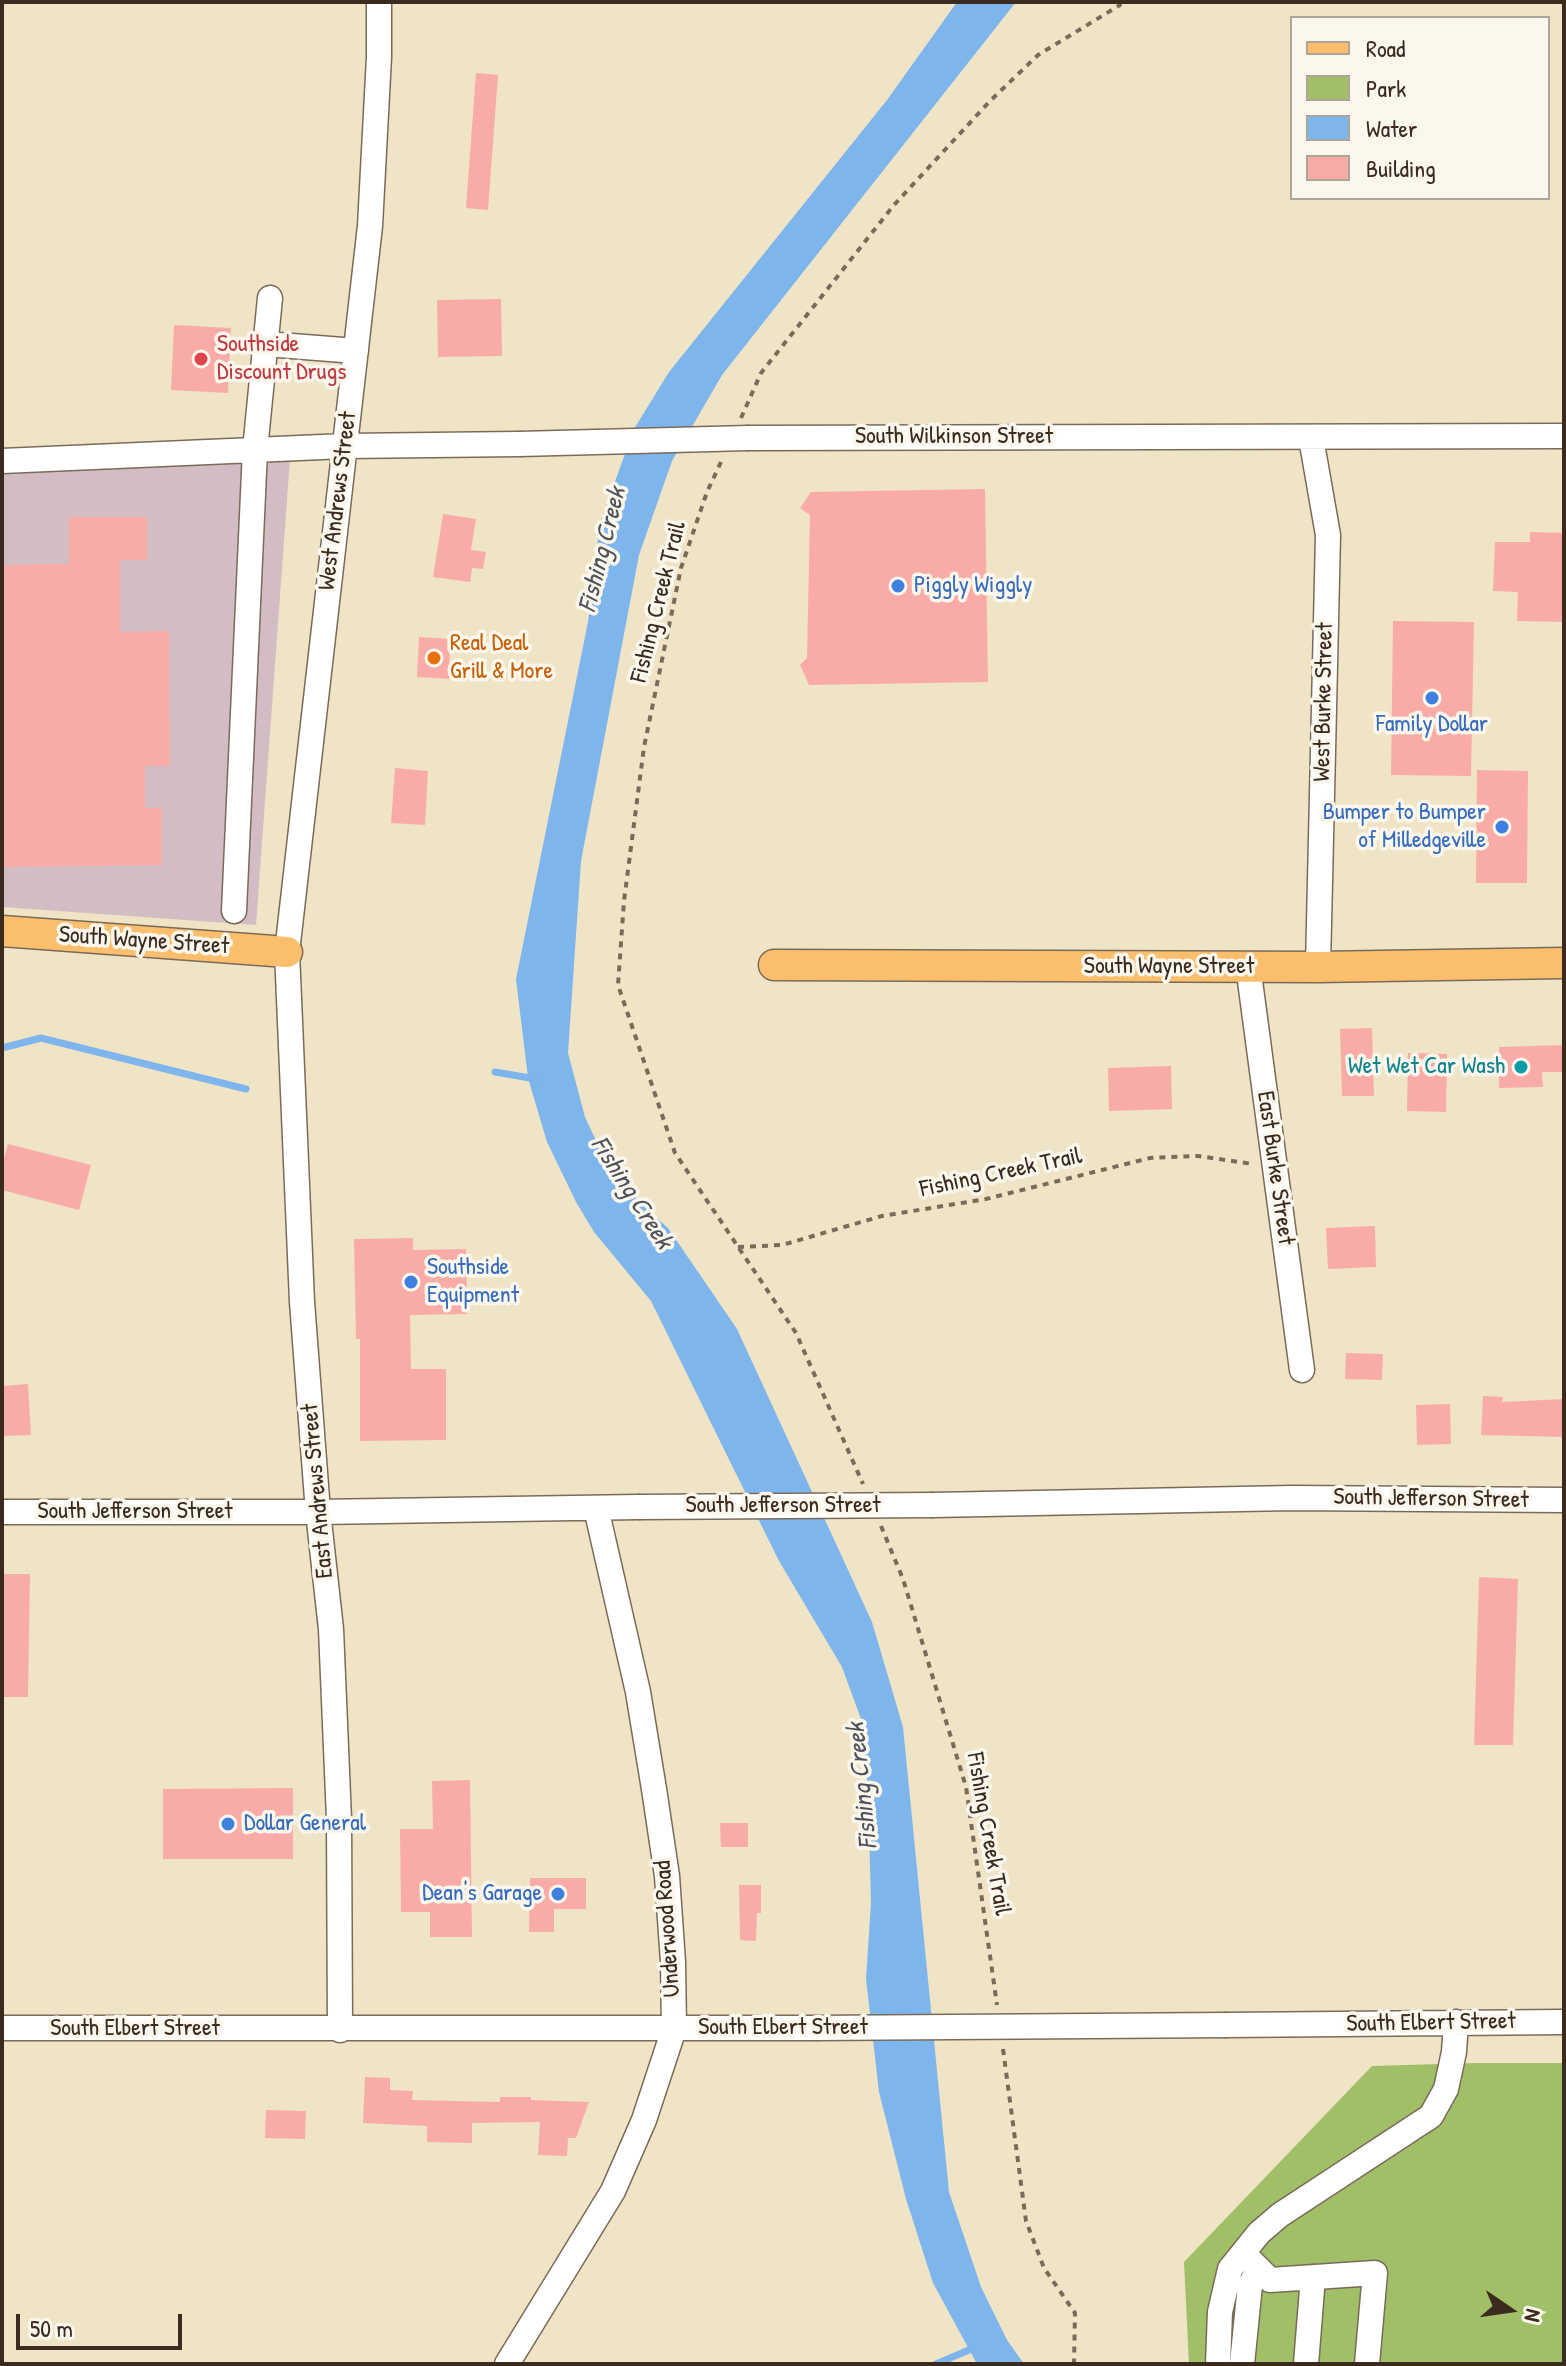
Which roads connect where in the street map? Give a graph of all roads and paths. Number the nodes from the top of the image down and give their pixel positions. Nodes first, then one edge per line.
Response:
1 (379, 2) edge
2 (1120, 2) edge
3 (270, 298) dead end
4 (266, 344) junction
5 (356, 351) junction
6 (743, 432) junction
7 (1564, 436) edge
8 (1311, 438) junction
9 (345, 446) junction
10 (255, 450) junction
11 (725, 453) dead end
12 (2, 461) edge
13 (234, 911) dead end
14 (2, 931) edge
15 (287, 952) junction
16 (1564, 963) edge
17 (774, 965) dead end
18 (1248, 966) junction
19 (1318, 967) junction
20 (1274, 1164) junction
21 (738, 1247) junction
22 (1302, 1370) dead end
23 (868, 1495) dead end
24 (1564, 1500) edge
25 (596, 1508) junction
26 (2, 1512) edge
27 (318, 1512) junction
28 (879, 1523) dead end
29 (998, 2006) dead end
30 (1456, 2022) junction
31 (1564, 2022) edge
32 (2, 2028) edge
33 (674, 2029) junction
34 (340, 2030) junction
35 (1002, 2037) dead end
36 (1251, 2261) junction
37 (1313, 2277) junction
38 (507, 2364) edge
39 (1074, 2364) edge
40 (1218, 2364) edge
41 (1242, 2364) edge
42 (1306, 2364) edge
43 (1367, 2364) edge

1 - 5 street, West Andrews Street
2 - 6 path
3 - 4 street
4 - 5 street
4 - 10 street
5 - 9 street, West Andrews Street
6 - 8 street, South Wilkinson Street
6 - 9 street, South Wilkinson Street, bridge
7 - 8 street, South Wilkinson Street
8 - 19 street, West Burke Street
9 - 10 street, South Wilkinson Street
9 - 15 street, West Andrews Street
10 - 12 street, South Wilkinson Street
10 - 13 street
11 - 21 path, Fishing Creek Trail
14 - 15 main road, South Wayne Street
15 - 27 street, East Andrews Street
16 - 19 main road, South Wayne Street
17 - 18 main road, South Wayne Street
18 - 19 main road, South Wayne Street
18 - 20 street, East Burke Street
20 - 21 path, Fishing Creek Trail
20 - 22 street, East Burke Street
21 - 23 path, Fishing Creek Trail
24 - 25 street, South Jefferson Street, bridge
25 - 27 street, South Jefferson Street
25 - 33 street, Underwood Road
26 - 27 street, South Jefferson Street
27 - 34 street, East Andrews Street
28 - 29 path, Fishing Creek Trail
30 - 31 street, South Elbert Street
30 - 33 street, South Elbert Street, bridge
30 - 36 street
32 - 34 street, South Elbert Street
33 - 34 street, South Elbert Street
33 - 38 street, Underwood Road
35 - 39 path
36 - 37 street
36 - 40 street
36 - 41 street
37 - 42 street
37 - 43 street

